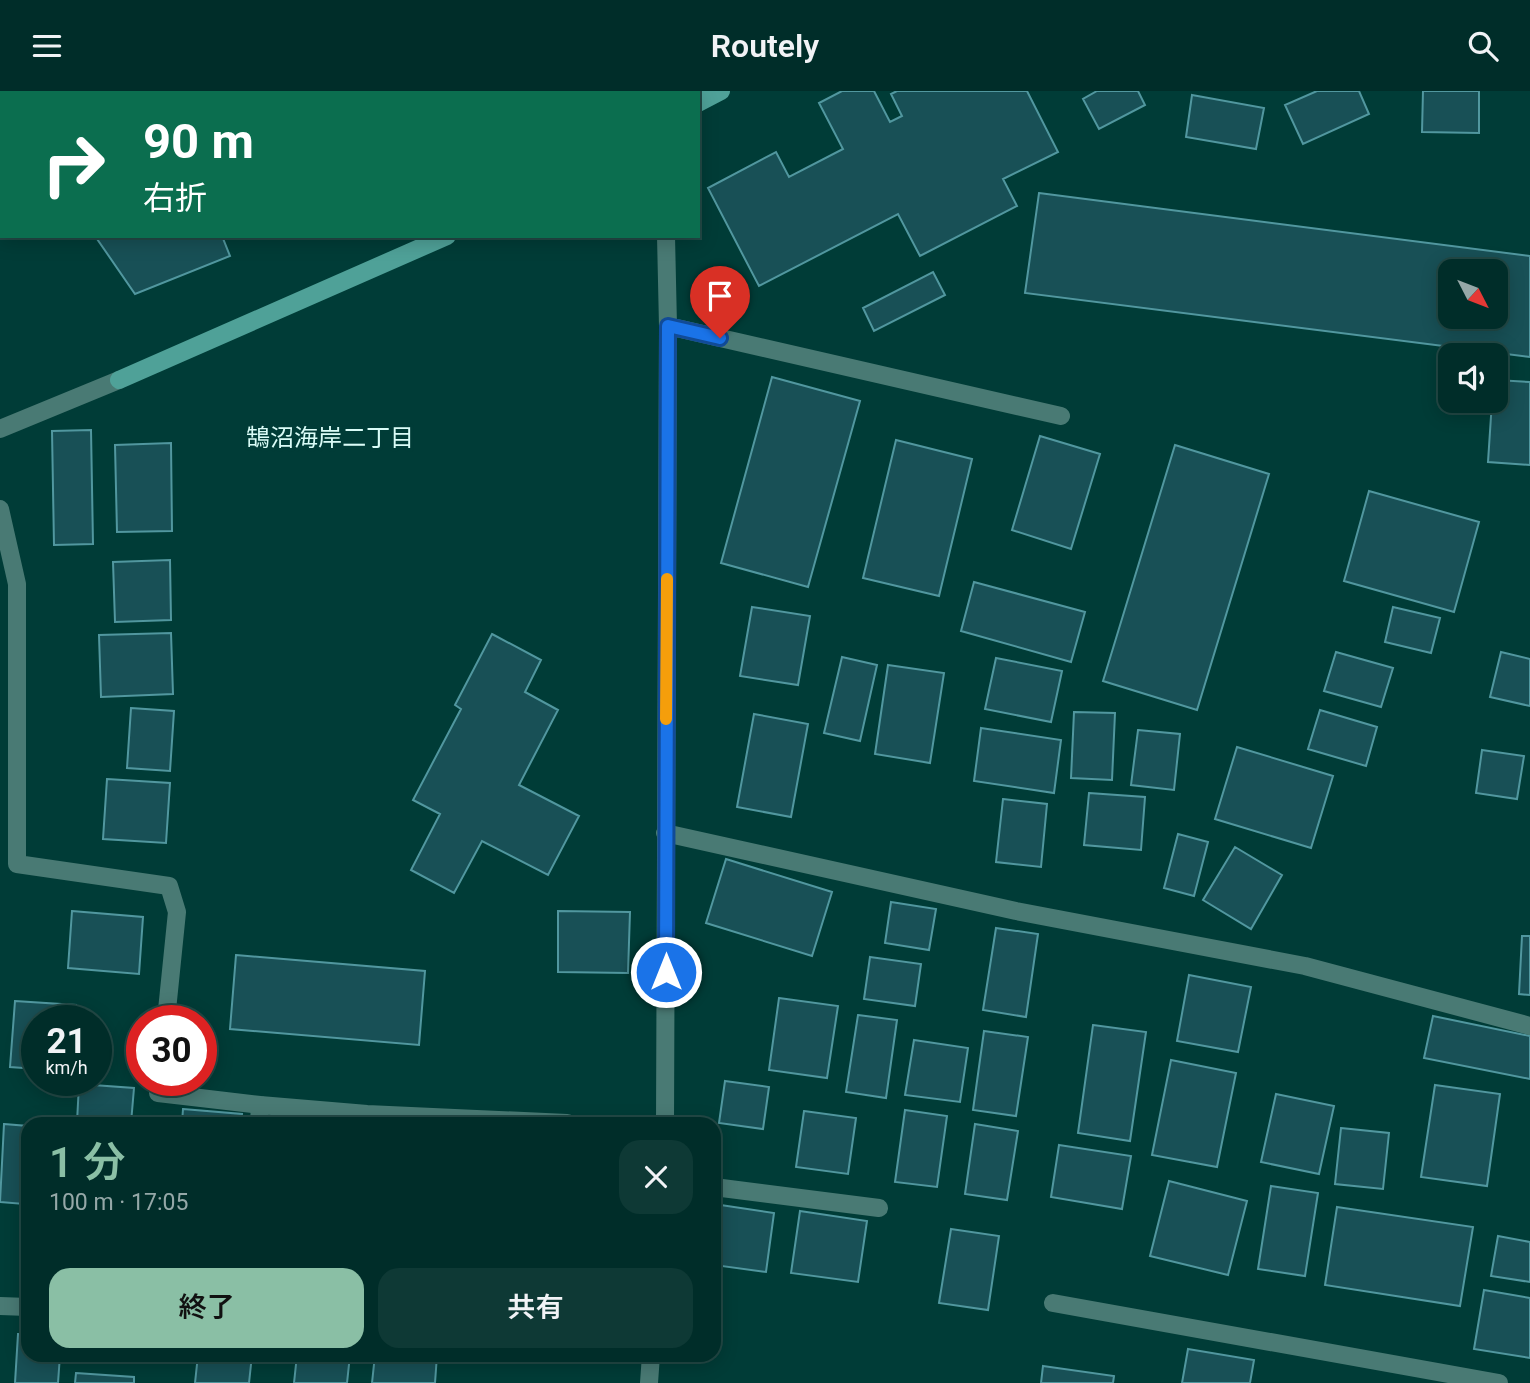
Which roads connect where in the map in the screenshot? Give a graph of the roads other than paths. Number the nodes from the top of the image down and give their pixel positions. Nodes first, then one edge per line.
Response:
1 (721, 91) edge
2 (700, 102) edge
3 (442, 238) edge
4 (666, 238) edge
5 (668, 326) junction
6 (1061, 416) dead end
7 (0, 429) edge
8 (0, 509) edge
9 (665, 833) junction
10 (168, 1005) edge
11 (1530, 1025) edge
12 (172, 1096) edge
13 (259, 1114) edge
14 (433, 1117) edge
15 (665, 1117) edge
16 (721, 1188) edge
17 (879, 1208) dead end
18 (1053, 1303) dead end
19 (0, 1306) edge
20 (21, 1307) edge
21 (650, 1362) edge
22 (649, 1383) edge
23 (1499, 1383) edge

1 - 2 street
3 - 7 street
4 - 5 street
5 - 6 street
5 - 9 street
8 - 10 street
9 - 11 street
9 - 15 street
12 - 13 street
13 - 14 street
16 - 17 street
18 - 23 street
19 - 20 street
21 - 22 street

